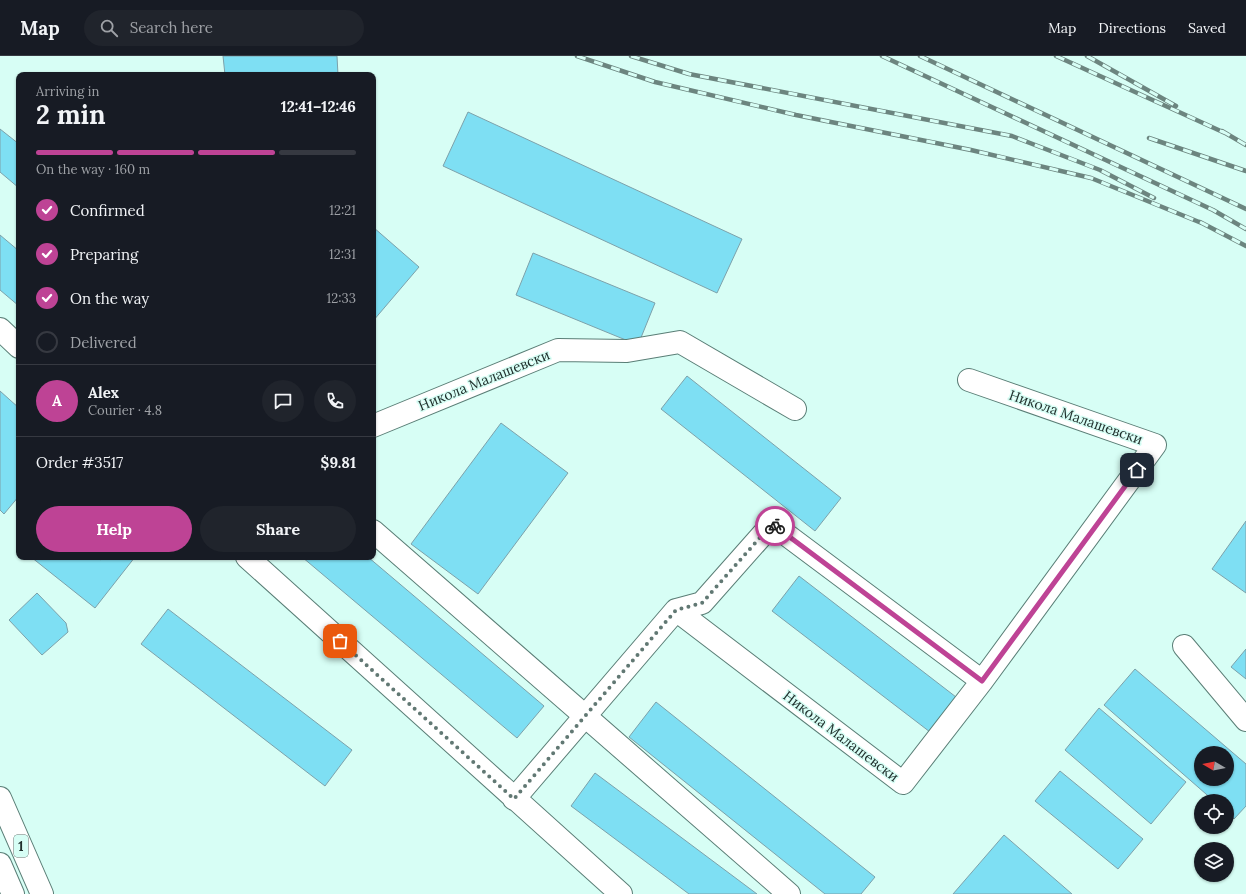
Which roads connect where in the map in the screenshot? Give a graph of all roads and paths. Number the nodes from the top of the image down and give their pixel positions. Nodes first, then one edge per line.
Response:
1 (0, 329) edge
2 (16, 344) edge
3 (969, 380) dead end
4 (795, 409) dead end
5 (376, 425) edge
6 (376, 534) edge
7 (250, 560) edge
8 (676, 610) junction
9 (1184, 646) dead end
10 (982, 681) junction
11 (584, 716) junction
12 (1246, 720) edge
13 (0, 798) edge
14 (514, 799) junction
15 (0, 864) edge
16 (13, 894) edge
17 (42, 894) edge
18 (620, 894) edge
19 (789, 894) edge

1 - 2 street
3 - 10 street, Никола Малашевски
4 - 5 street, Никола Малашевски
6 - 11 street
7 - 14 street
8 - 10 street
8 - 10 street, Никола Малашевски
8 - 11 street
9 - 12 street
11 - 14 street
11 - 19 street
13 - 17 street, 1
14 - 18 street
15 - 16 street, 1

